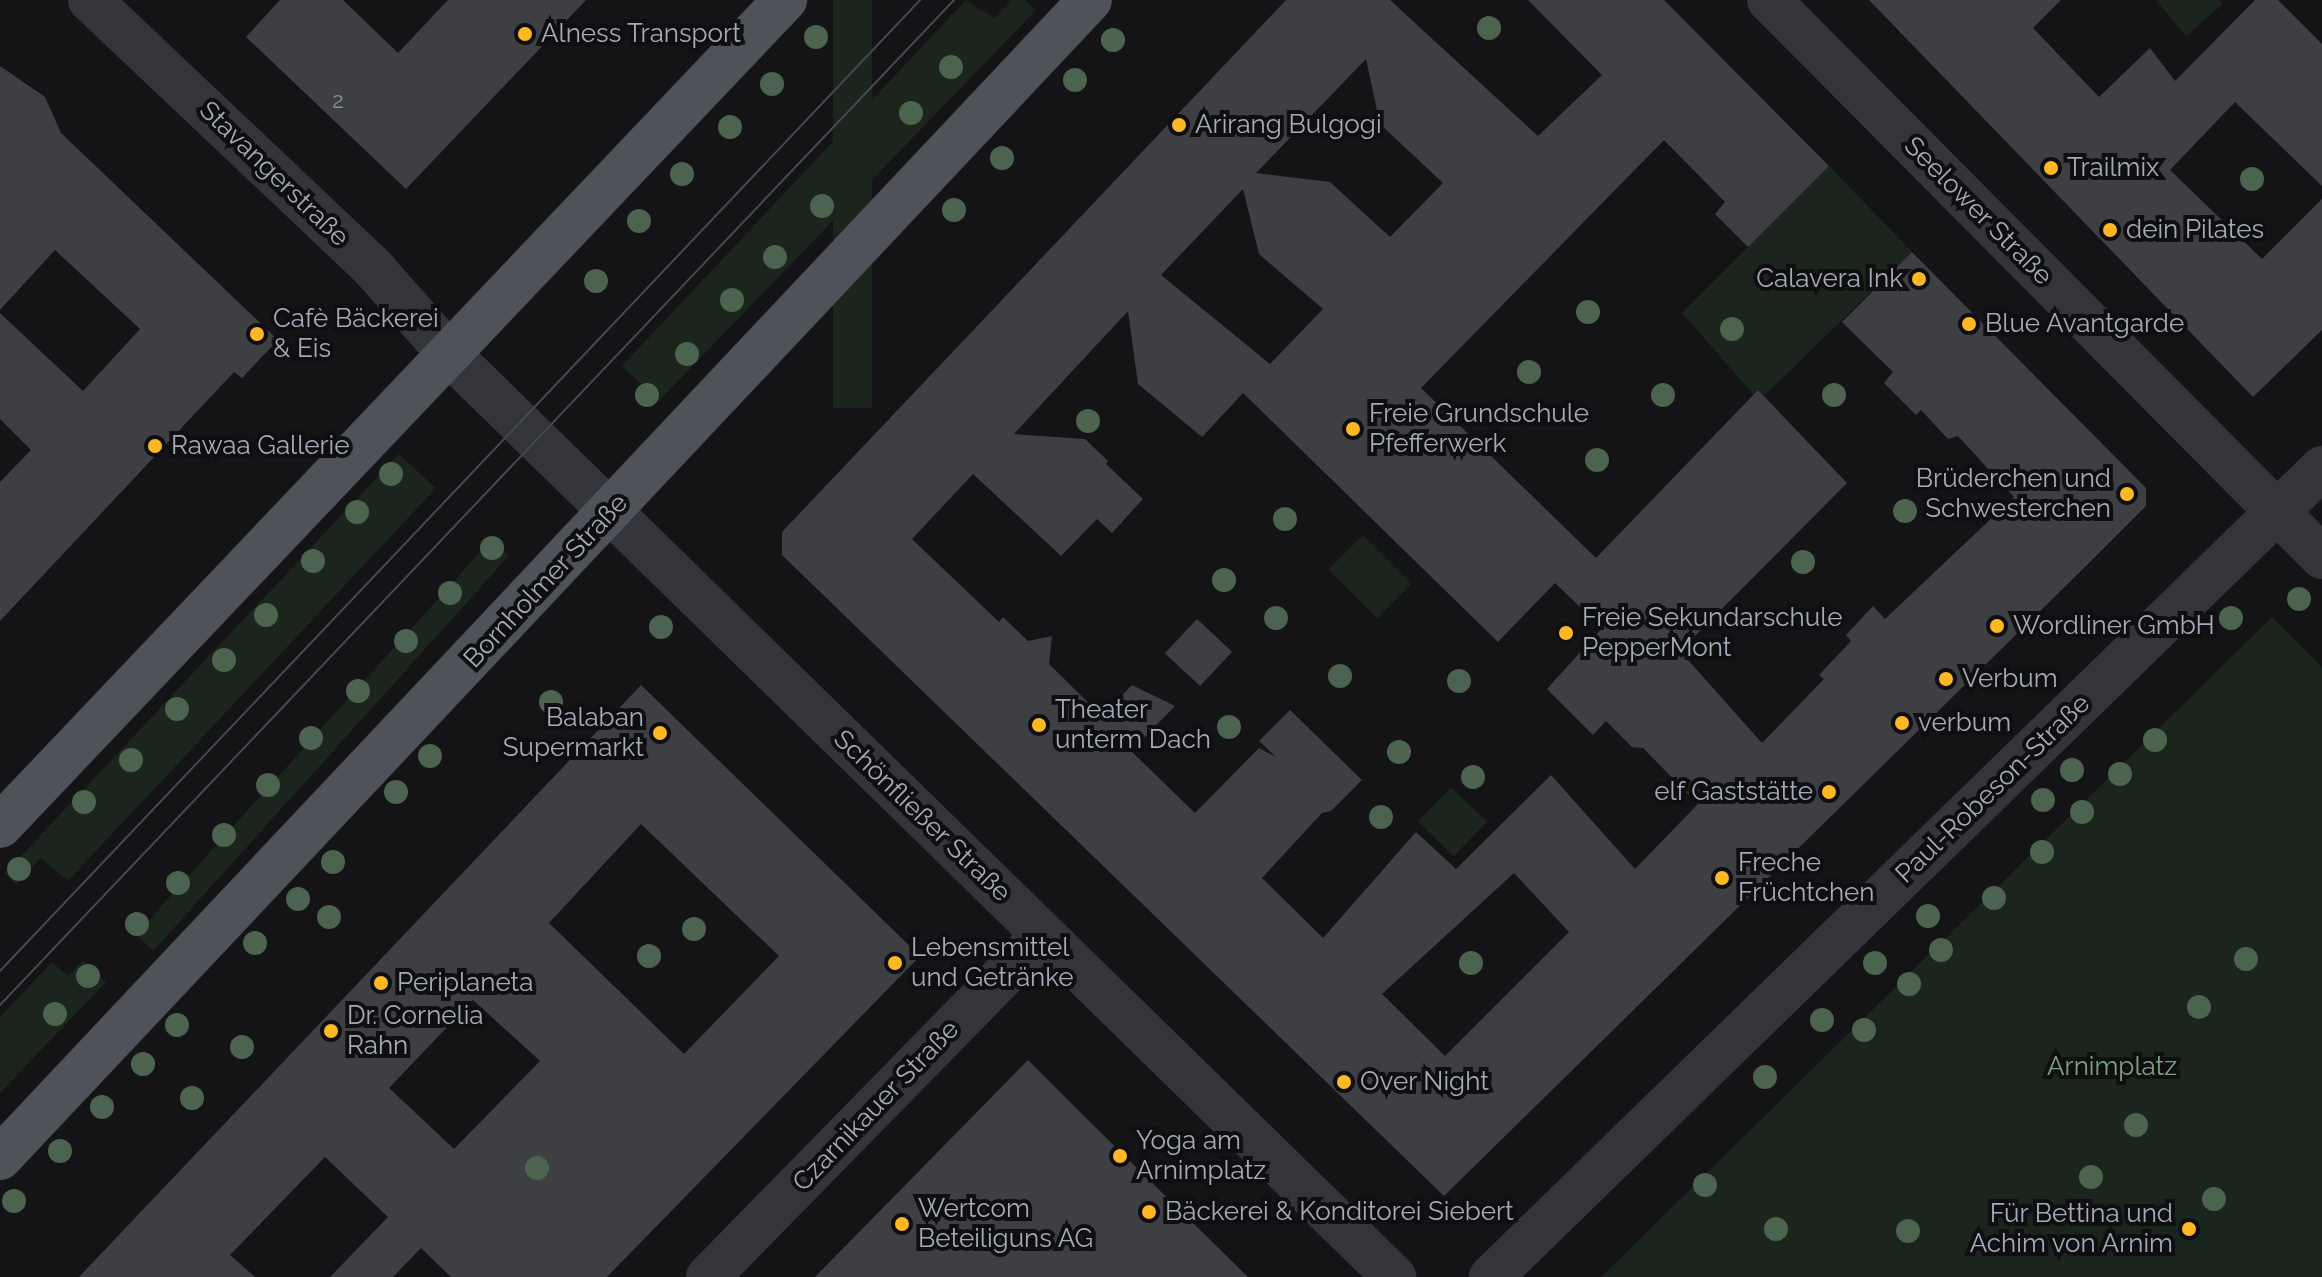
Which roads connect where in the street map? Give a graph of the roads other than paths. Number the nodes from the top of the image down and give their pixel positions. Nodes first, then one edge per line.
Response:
1 (90, 0) edge
2 (785, 0) edge
3 (1090, 0) edge
4 (1769, 0) edge
5 (450, 355) junction
6 (2322, 468) edge
7 (611, 512) junction
8 (2277, 512) junction
9 (2322, 557) edge
10 (7, 807) edge
11 (1043, 935) junction
12 (0, 1158) edge
13 (708, 1277) edge
14 (1394, 1277) edge
15 (1491, 1277) edge

1 - 5 street, Stavangerstraße
2 - 5 main road
3 - 7 main road, Bornholmer Straße
4 - 8 street, Seelower Straße
5 - 7 street, Schönfließer Straße
5 - 10 main road
6 - 8 street, Paul-Robeson-Straße
7 - 11 street, Schönfließer Straße
7 - 12 main road, Bornholmer Straße
8 - 9 street, Seelower Straße
8 - 15 street, Paul-Robeson-Straße
11 - 13 street, Czarnikauer Straße
11 - 14 street, Schönfließer Straße

